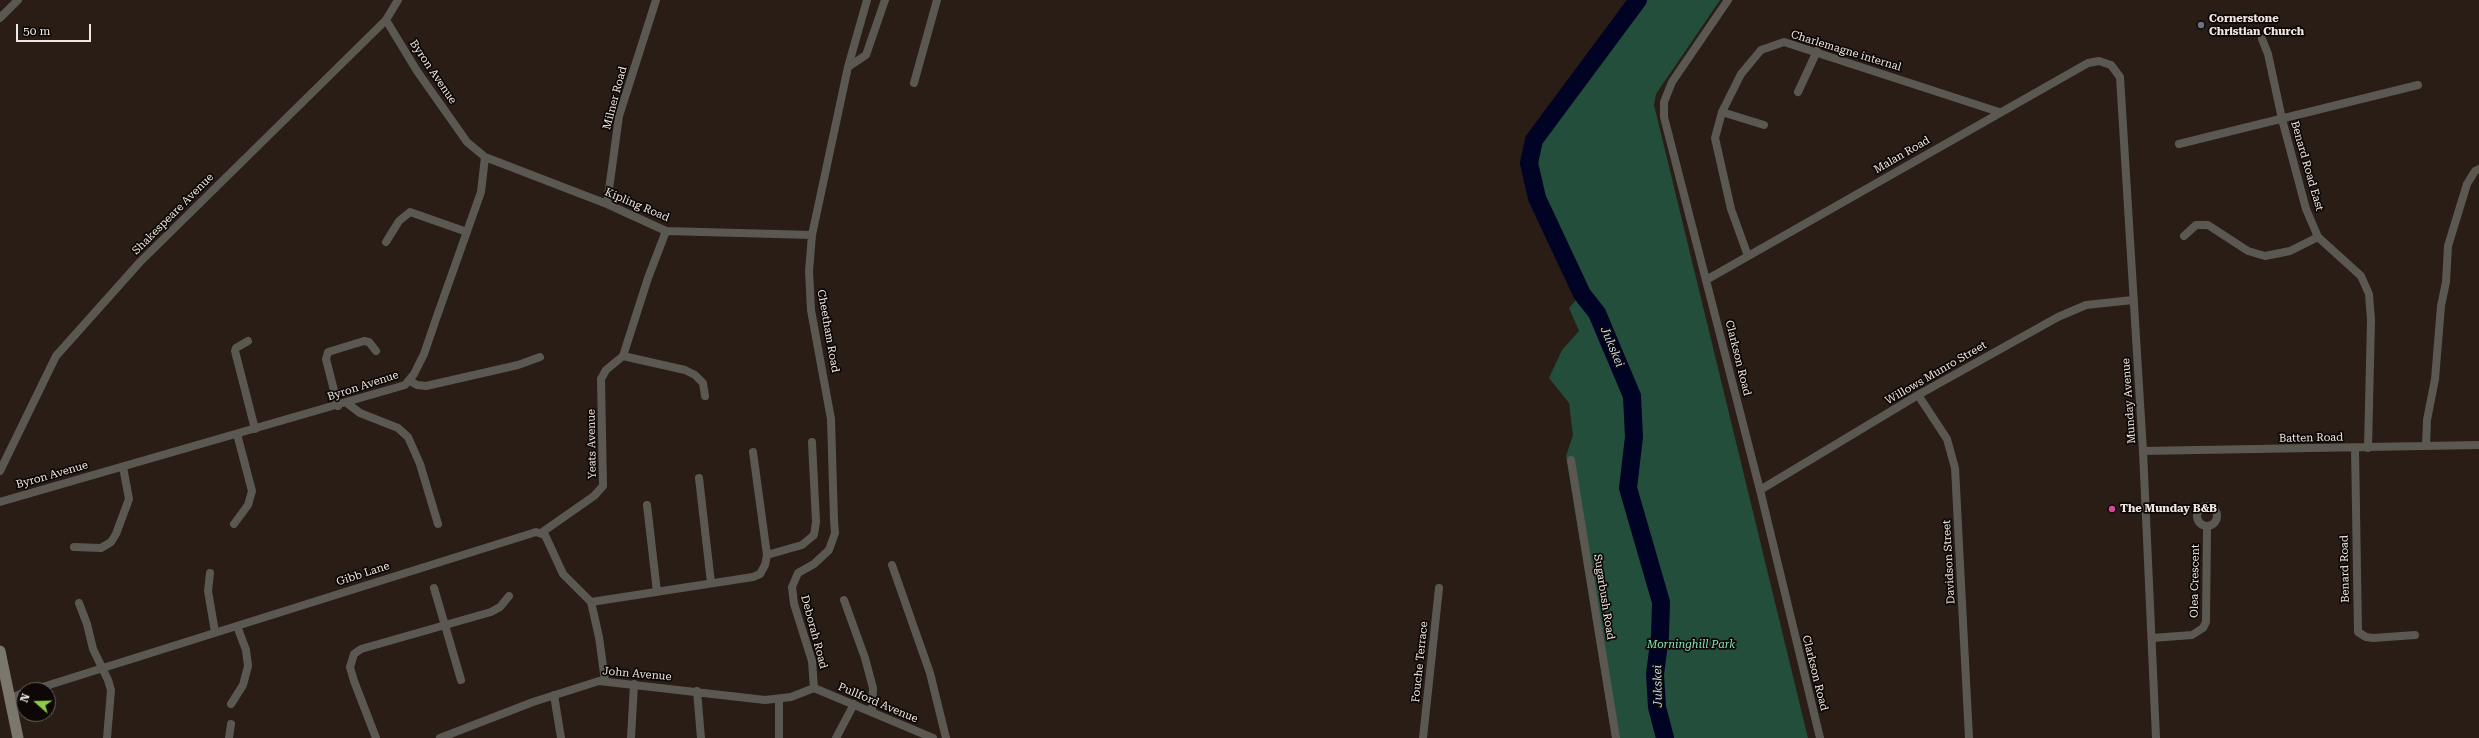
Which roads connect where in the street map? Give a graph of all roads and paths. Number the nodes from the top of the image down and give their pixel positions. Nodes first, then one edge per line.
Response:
1 (18, 0) edge
2 (398, 0) edge
3 (656, 0) edge
4 (867, 0) edge
5 (885, 0) edge
6 (937, 0) edge
7 (1728, 0) edge
8 (0, 18) edge
9 (386, 20) junction
10 (2262, 39) dead end
11 (1817, 52) junction
12 (2112, 65) joint
13 (848, 67) junction
14 (914, 83) dead end
15 (2418, 85) dead end
16 (1798, 92) dead end
17 (1722, 112) junction
18 (1999, 112) junction
19 (2282, 119) junction
20 (1764, 125) dead end
21 (2179, 144) dead end
22 (485, 157) junction
23 (2479, 168) edge
24 (607, 204) junction
25 (666, 231) junction
26 (467, 232) junction
27 (812, 235) junction
28 (2184, 236) dead end
29 (2318, 237) junction
30 (386, 242) dead end
31 (1748, 256) junction
32 (1706, 280) junction
33 (2133, 300) junction
34 (248, 341) dead end
35 (376, 351) dead end
36 (623, 356) junction
37 (540, 357) dead end
38 (410, 381) junction
39 (1918, 395) junction
40 (705, 396) dead end
41 (347, 403) junction
42 (338, 406) junction
43 (255, 429) junction
44 (237, 434) junction
45 (812, 442) dead end
46 (2479, 445) edge
47 (2426, 446) junction
48 (2354, 448) junction
49 (2368, 448) junction
50 (2143, 451) junction
51 (753, 452) dead end
52 (1571, 460) dead end
53 (123, 467) junction
54 (0, 471) edge
55 (699, 478) dead end
56 (1760, 490) junction
57 (0, 502) edge
58 (647, 505) dead end
59 (234, 524) dead end
60 (438, 524) dead end
61 (2206, 528) dead end
62 (541, 533) junction
63 (74, 547) dead end
64 (767, 554) junction
65 (892, 565) dead end
66 (210, 573) dead end
67 (793, 581) joint
68 (711, 583) junction
69 (434, 588) dead end
70 (1439, 588) dead end
71 (657, 592) junction
72 (509, 596) dead end
73 (844, 600) dead end
74 (591, 602) junction
75 (79, 603) dead end
76 (445, 625) junction
77 (237, 626) junction
78 (215, 632) junction
79 (2415, 635) dead end
80 (2152, 638) junction
81 (0, 651) edge
82 (103, 667) junction
83 (461, 680) dead end
84 (605, 681) junction
85 (56, 682) edge
86 (634, 684) junction
87 (814, 688) junction
88 (696, 691) junction
89 (554, 695) junction
90 (16, 696) edge
91 (9, 698) junction
92 (780, 699) junction
93 (231, 704) dead end
94 (854, 704) junction
95 (872, 712) junction
96 (231, 724) dead end
97 (916, 735) edge
98 (18, 738) edge
99 (106, 738) edge
100 (229, 738) edge
101 (376, 738) edge
102 (440, 738) edge
103 (562, 738) edge
104 (631, 738) edge
105 (701, 738) edge
106 (779, 738) edge
107 (836, 738) edge
108 (933, 738) edge
109 (946, 738) edge
110 (1423, 738) edge
111 (1616, 738) edge
112 (1820, 738) edge
113 (1969, 738) edge
114 (2156, 738) edge

1 - 8 street
2 - 9 street, Shakespeare Avenue
3 - 24 street, Milner Road
4 - 13 street, Cheetham Road
5 - 13 street
6 - 14 street
7 - 32 street, Clarkson Road
9 - 22 street, Byron Avenue
9 - 54 street, Shakespeare Avenue
10 - 19 street, Benard Road East
11 - 16 street
11 - 17 street, Charlemagne internal
11 - 18 street, Charlemagne internal
12 - 18 street, Malan Road
12 - 33 street, Munday Avenue
13 - 27 street, Cheetham Road
15 - 19 street
17 - 20 street
17 - 31 street, Charlemagne internal
18 - 31 street, Malan Road
19 - 21 street
19 - 29 street, Benard Road East
22 - 24 street, Kipling Road
22 - 26 street, Byron Avenue
23 - 47 street
24 - 25 street, Kipling Road
25 - 27 street, Kipling Road
25 - 36 street
26 - 30 street
26 - 38 street, Byron Avenue
27 - 67 street, Cheetham Road
28 - 29 street
29 - 49 street, Benard Road East
31 - 32 street, Malan Road
32 - 56 street, Clarkson Road
33 - 39 street, Willows Munro Street
33 - 50 street, Munday Avenue
34 - 43 street
35 - 42 street
36 - 40 street
36 - 62 street, Yeats Avenue
37 - 38 street
38 - 41 street, Byron Avenue
39 - 56 street, Willows Munro Street
39 - 113 street, Davidson Street
41 - 42 street, Byron Avenue
41 - 60 street
42 - 43 street, Byron Avenue
43 - 44 street, Byron Avenue
44 - 53 street, Byron Avenue
44 - 59 street
45 - 64 street
46 - 47 street, Batten Road
47 - 49 street, Batten Road
48 - 49 street, Batten Road
48 - 50 street, Batten Road
48 - 79 street, Benard Road
50 - 80 street, Munday Avenue
51 - 64 street
52 - 111 street, Sugarbush Road
53 - 57 street, Byron Avenue
53 - 63 street
55 - 68 street
56 - 112 street, Clarkson Road
58 - 71 street
61 - 80 street, Olea Crescent
62 - 74 street
62 - 77 street, Gibb Lane
64 - 68 street
65 - 109 street
66 - 78 street
67 - 87 street, Deborah Road
68 - 71 street
69 - 76 street
70 - 110 street, Fouche Terrace
71 - 74 street
72 - 76 street
73 - 95 street
74 - 84 street
75 - 82 street
76 - 83 street
76 - 101 street
77 - 78 street, Gibb Lane
77 - 93 street
78 - 82 street, Gibb Lane
80 - 114 street, Munday Avenue
81 - 91 main road
82 - 85 street, Gibb Lane
82 - 99 street
84 - 86 street, John Avenue
84 - 89 street, John Avenue
86 - 88 street, John Avenue
86 - 104 street
87 - 92 street, John Avenue
87 - 94 street, Pullford Avenue
88 - 92 street, John Avenue
88 - 105 street
89 - 102 street, John Avenue
89 - 103 street
90 - 91 street
91 - 98 main road
92 - 106 street
94 - 95 street, Pullford Avenue
94 - 107 street
95 - 97 street, Pullford Avenue
96 - 100 street
97 - 108 street, Pullford Avenue

